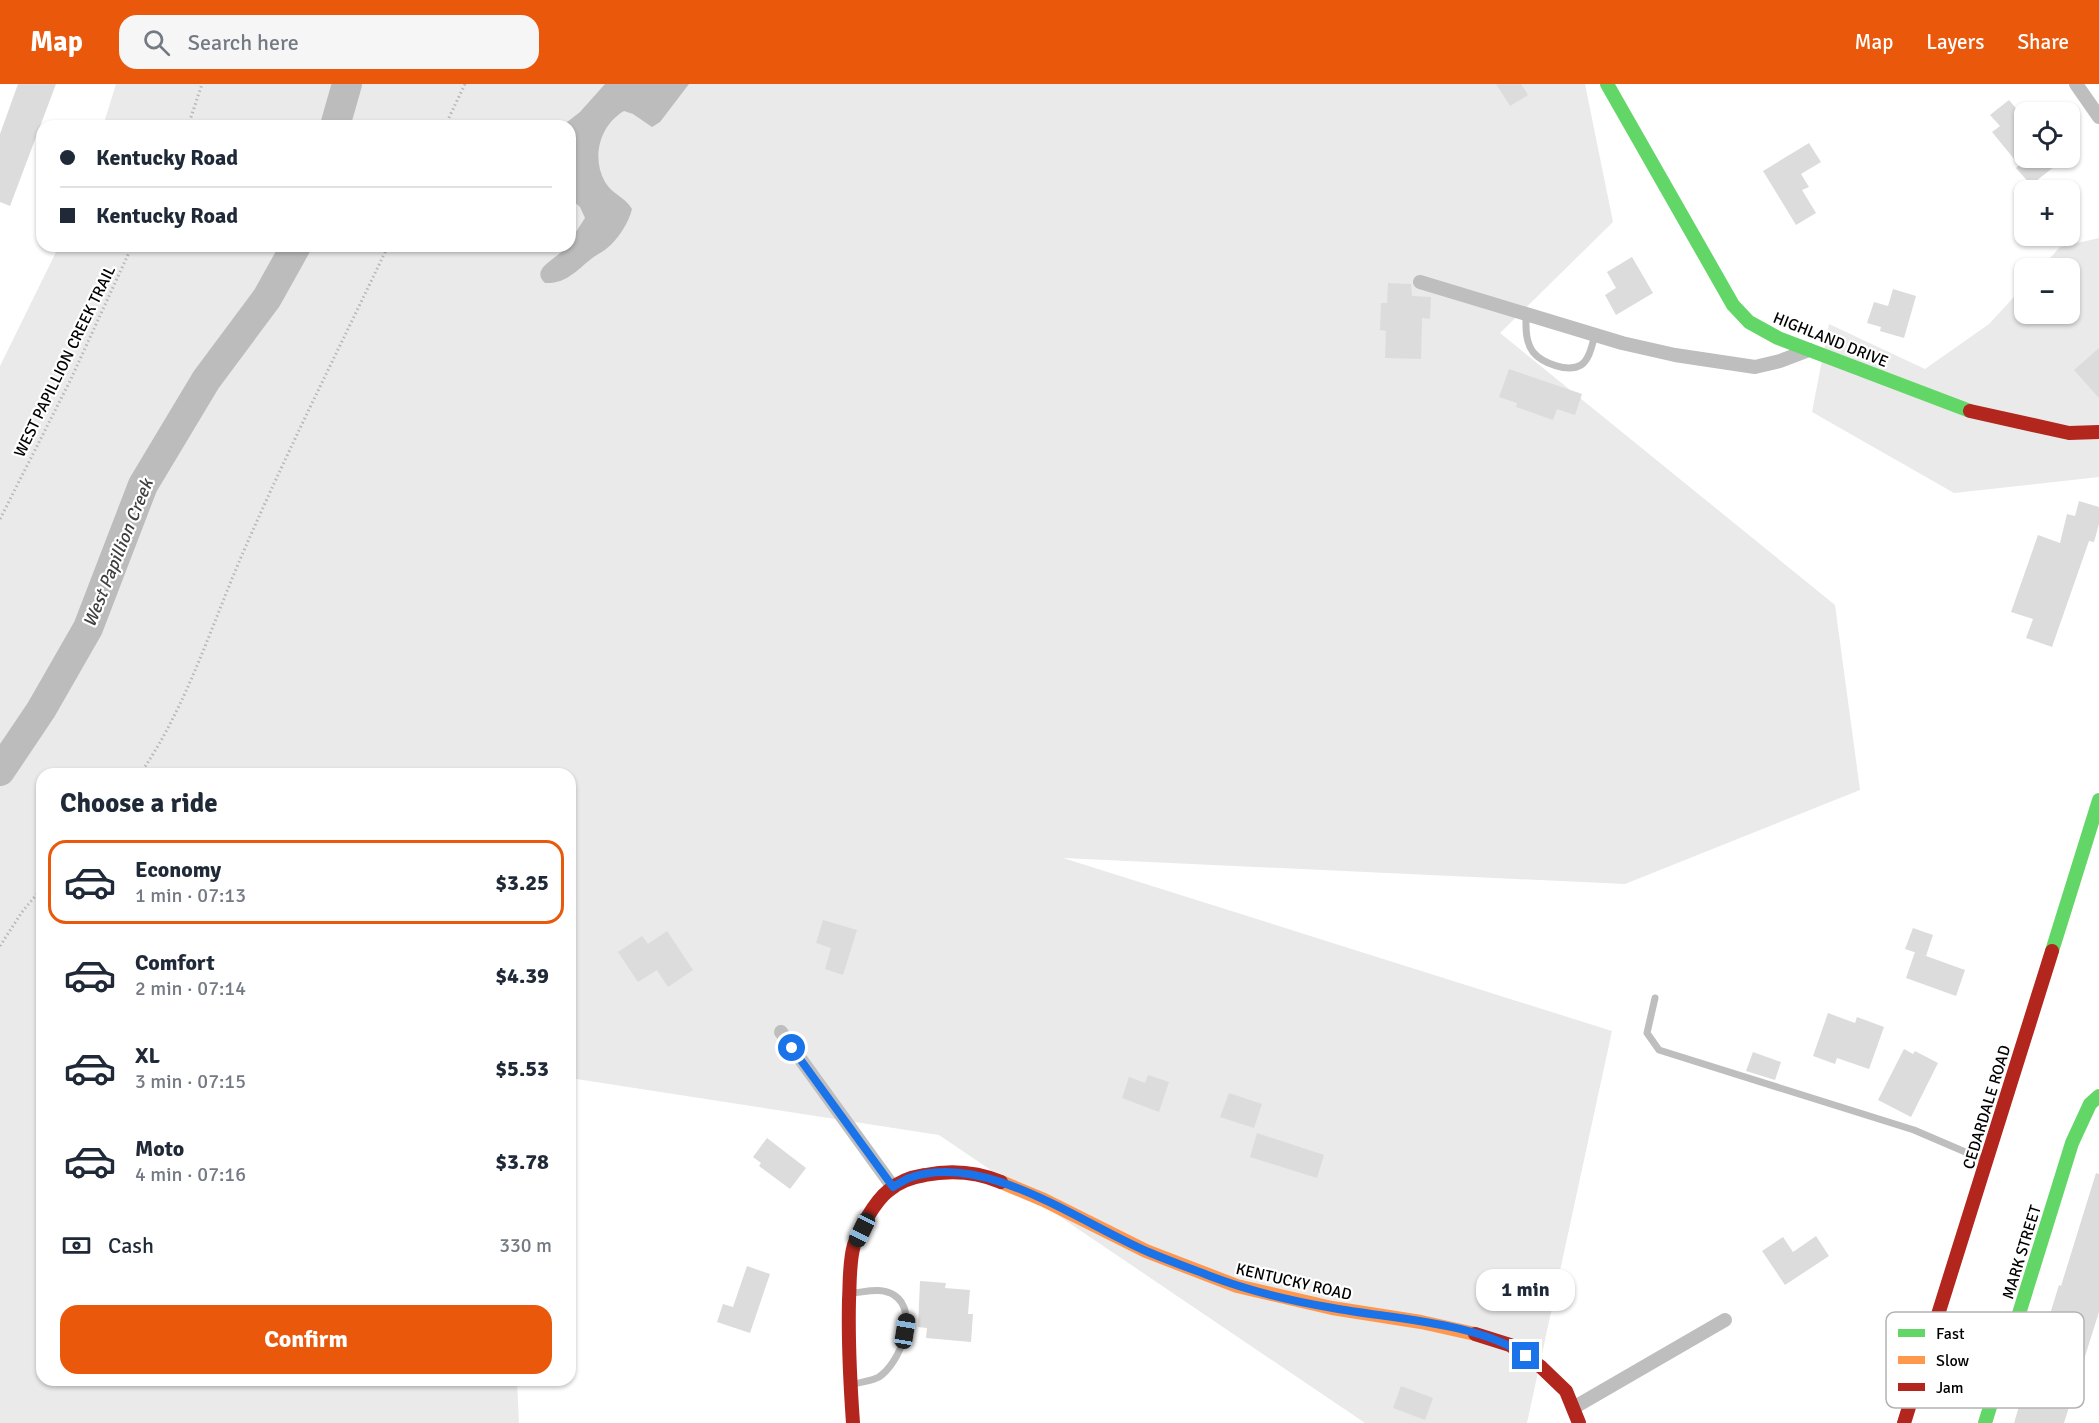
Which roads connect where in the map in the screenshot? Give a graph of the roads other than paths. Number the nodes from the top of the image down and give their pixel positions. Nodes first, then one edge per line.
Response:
1 (1607, 84) edge
2 (2076, 84) edge
3 (2099, 117) edge
4 (1420, 282) dead end
5 (1526, 315) junction
6 (1595, 335) junction
7 (1809, 350) junction
8 (2099, 432) edge
9 (2099, 800) edge
10 (1655, 998) dead end
11 (781, 1032) dead end
12 (2099, 1096) edge
13 (1986, 1161) junction
14 (893, 1187) junction
15 (849, 1294) junction
16 (1939, 1312) edge
17 (2019, 1312) edge
18 (1725, 1320) dead end
19 (849, 1385) junction
20 (1573, 1408) junction
21 (1909, 1408) edge
22 (1990, 1408) edge
23 (853, 1423) edge
24 (1579, 1423) edge
25 (1904, 1423) edge
26 (1985, 1423) edge

1 - 7 street, HIGHLAND DRIVE
2 - 3 street
4 - 5 street
5 - 6 street
5 - 6 lane
6 - 7 street
7 - 8 street, HIGHLAND DRIVE
9 - 13 street, CEDARDALE ROAD
10 - 13 lane
11 - 14 street
12 - 17 street, MARK STREET
13 - 16 street, CEDARDALE ROAD
14 - 15 street, KENTUCKY ROAD
14 - 20 street, KENTUCKY ROAD
15 - 19 street, KENTUCKY ROAD
15 - 19 lane
18 - 20 street
19 - 23 street, KENTUCKY ROAD
20 - 24 street, KENTUCKY ROAD
21 - 25 street, CEDARDALE ROAD
22 - 26 street, MARK STREET

